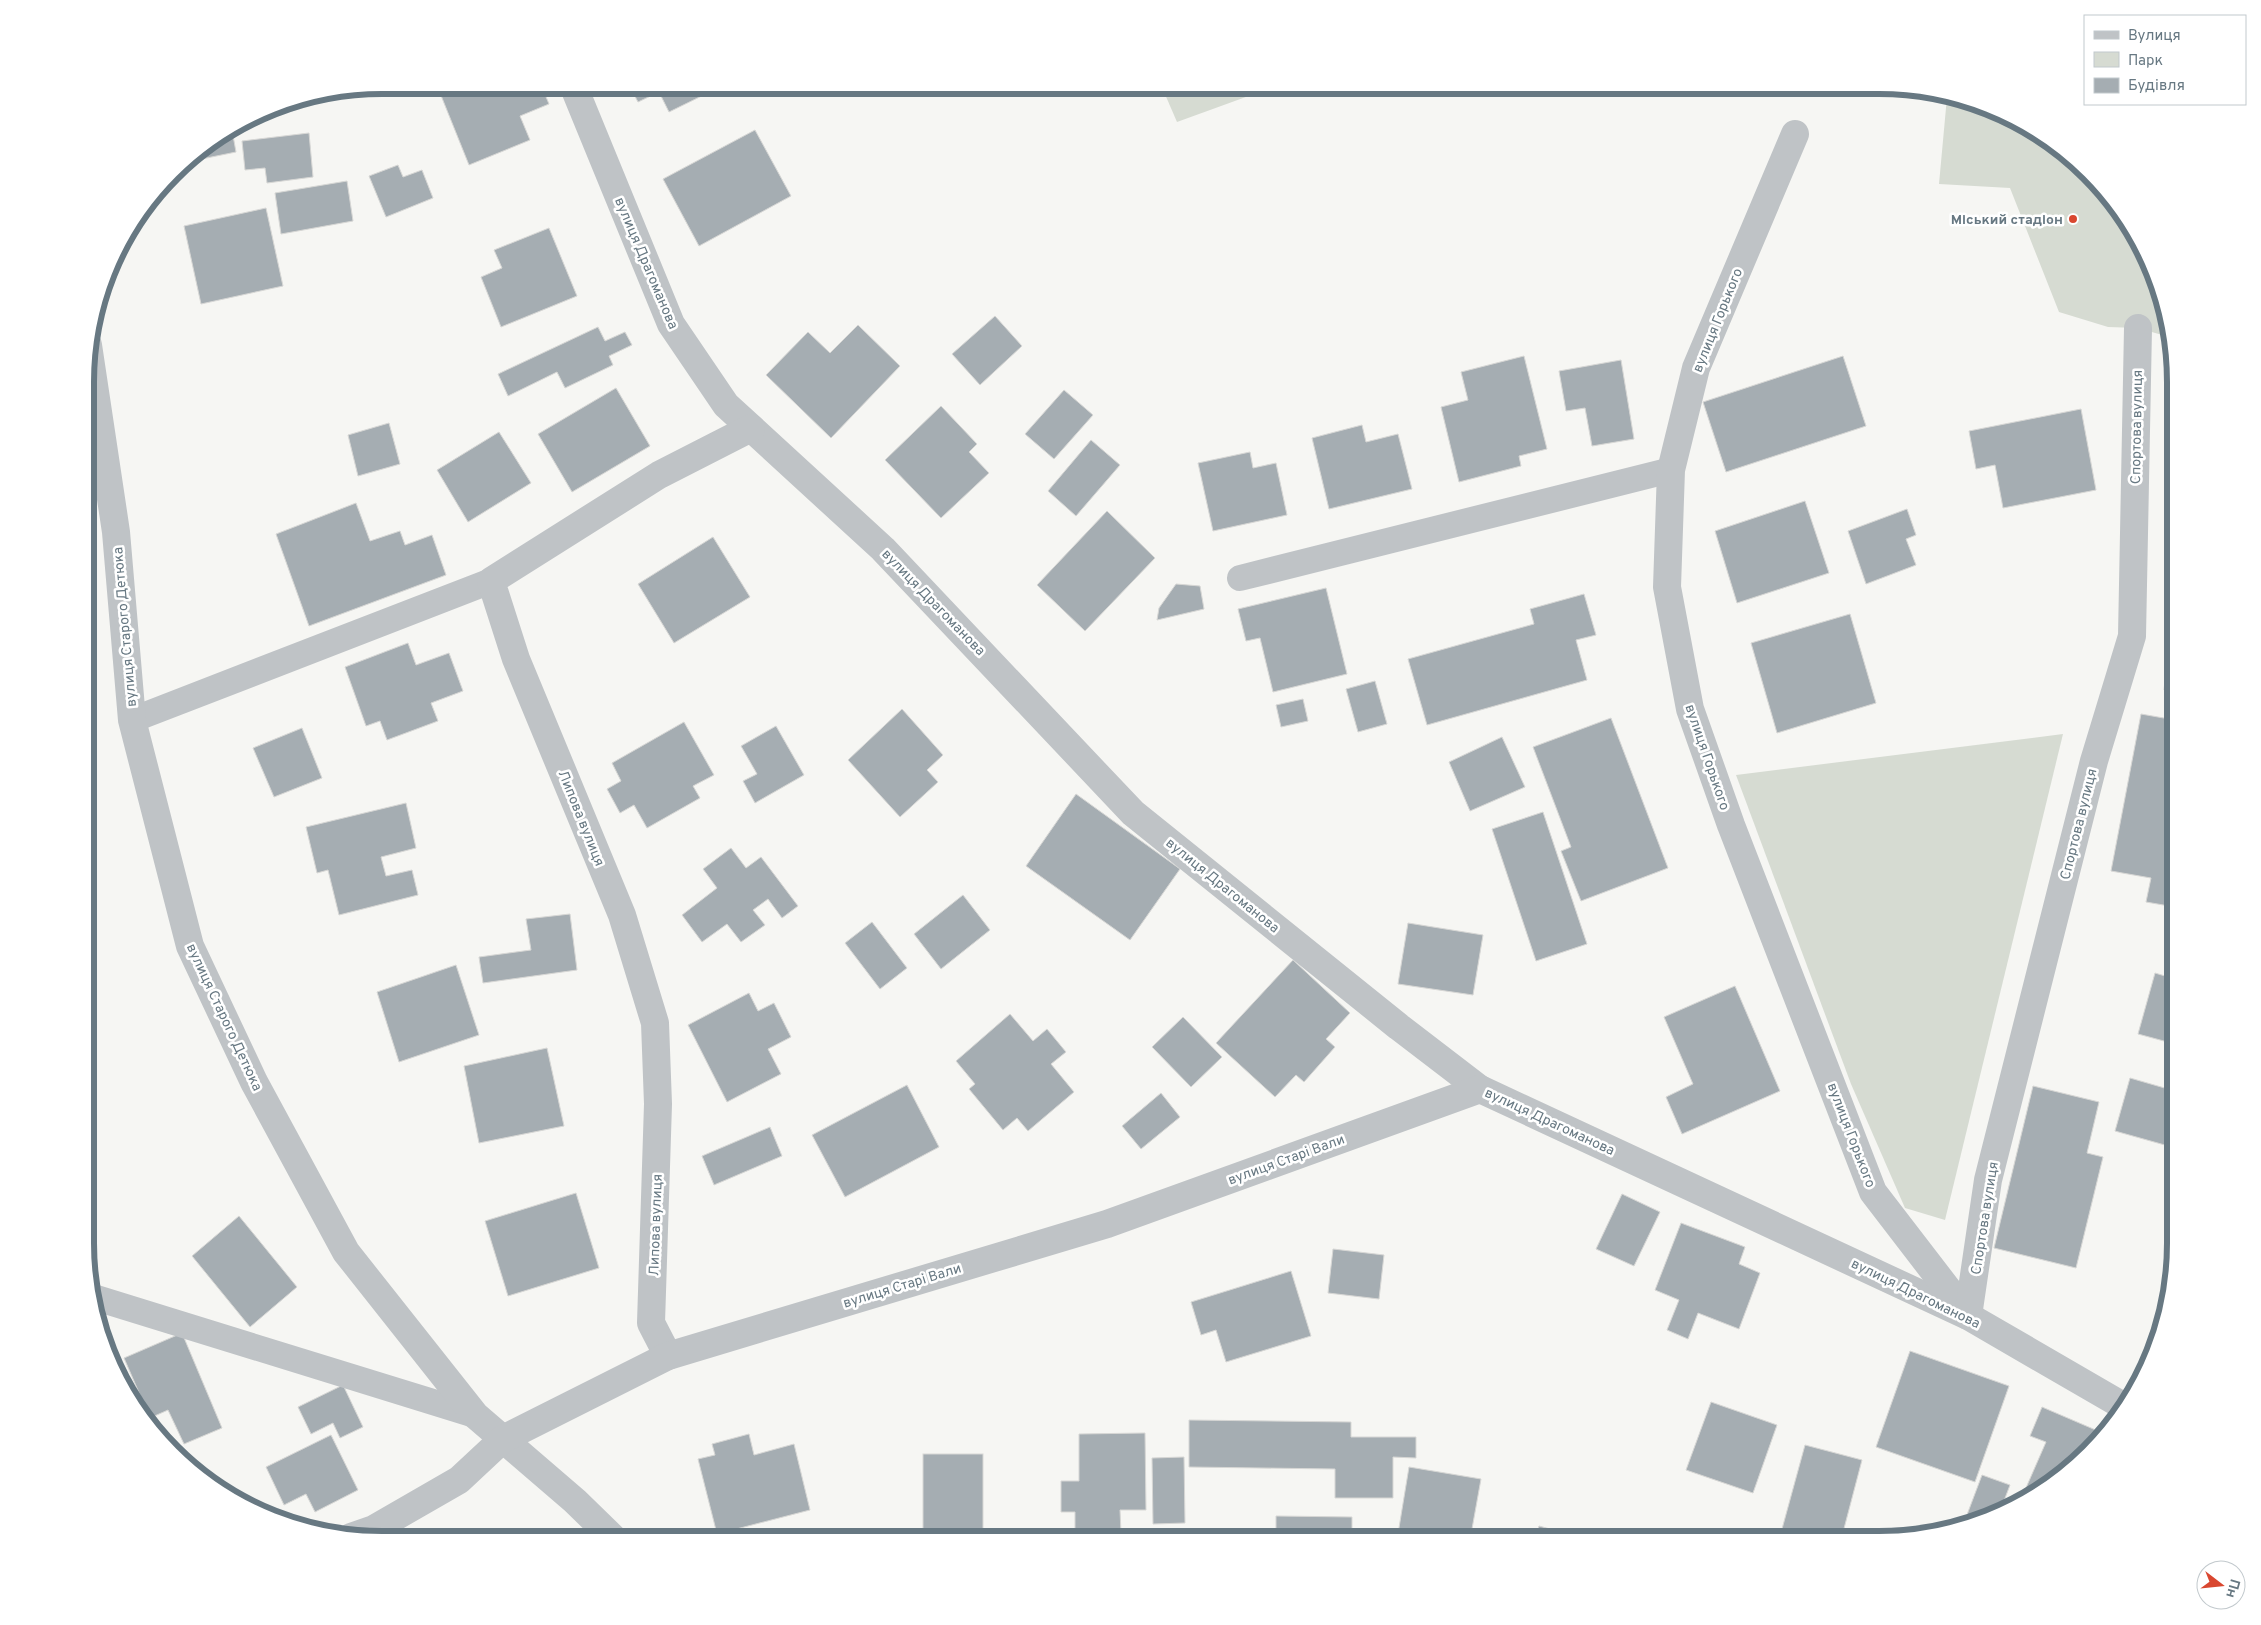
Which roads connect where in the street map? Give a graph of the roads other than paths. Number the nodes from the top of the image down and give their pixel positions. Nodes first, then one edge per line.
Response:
1 (577, 94) edge
2 (1795, 134) dead end
3 (2138, 328) dead end
4 (94, 386) edge
5 (751, 428) junction
6 (1671, 470) junction
7 (1240, 578) dead end
8 (491, 581) junction
9 (132, 720) junction
10 (1480, 1089) junction
11 (99, 1299) edge
12 (1968, 1316) junction
13 (668, 1356) junction
14 (2119, 1403) edge
15 (475, 1416) junction
16 (503, 1439) junction
17 (368, 1531) edge
18 (605, 1531) edge

1 - 5 street, вулиця Драгоманова
2 - 6 street, вулиця Горького
3 - 12 street, Спортова вулиця
4 - 9 street, вулиця Старого Детюка
5 - 8 street
5 - 10 street, вулиця Драгоманова
6 - 7 lane
6 - 12 street, вулиця Горького
8 - 9 lane
8 - 13 street, Липова вулиця
9 - 15 street, вулиця Старого Детюка
10 - 12 street, вулиця Драгоманова
10 - 13 street, вулиця Старі Вали
11 - 15 lane
12 - 14 street, вулиця Драгоманова
13 - 16 street, вулиця Старі Вали
15 - 16 street, вулиця Старого Детюка
16 - 17 street, вулиця Старі Вали
16 - 18 street, вулиця Старого Детюка

